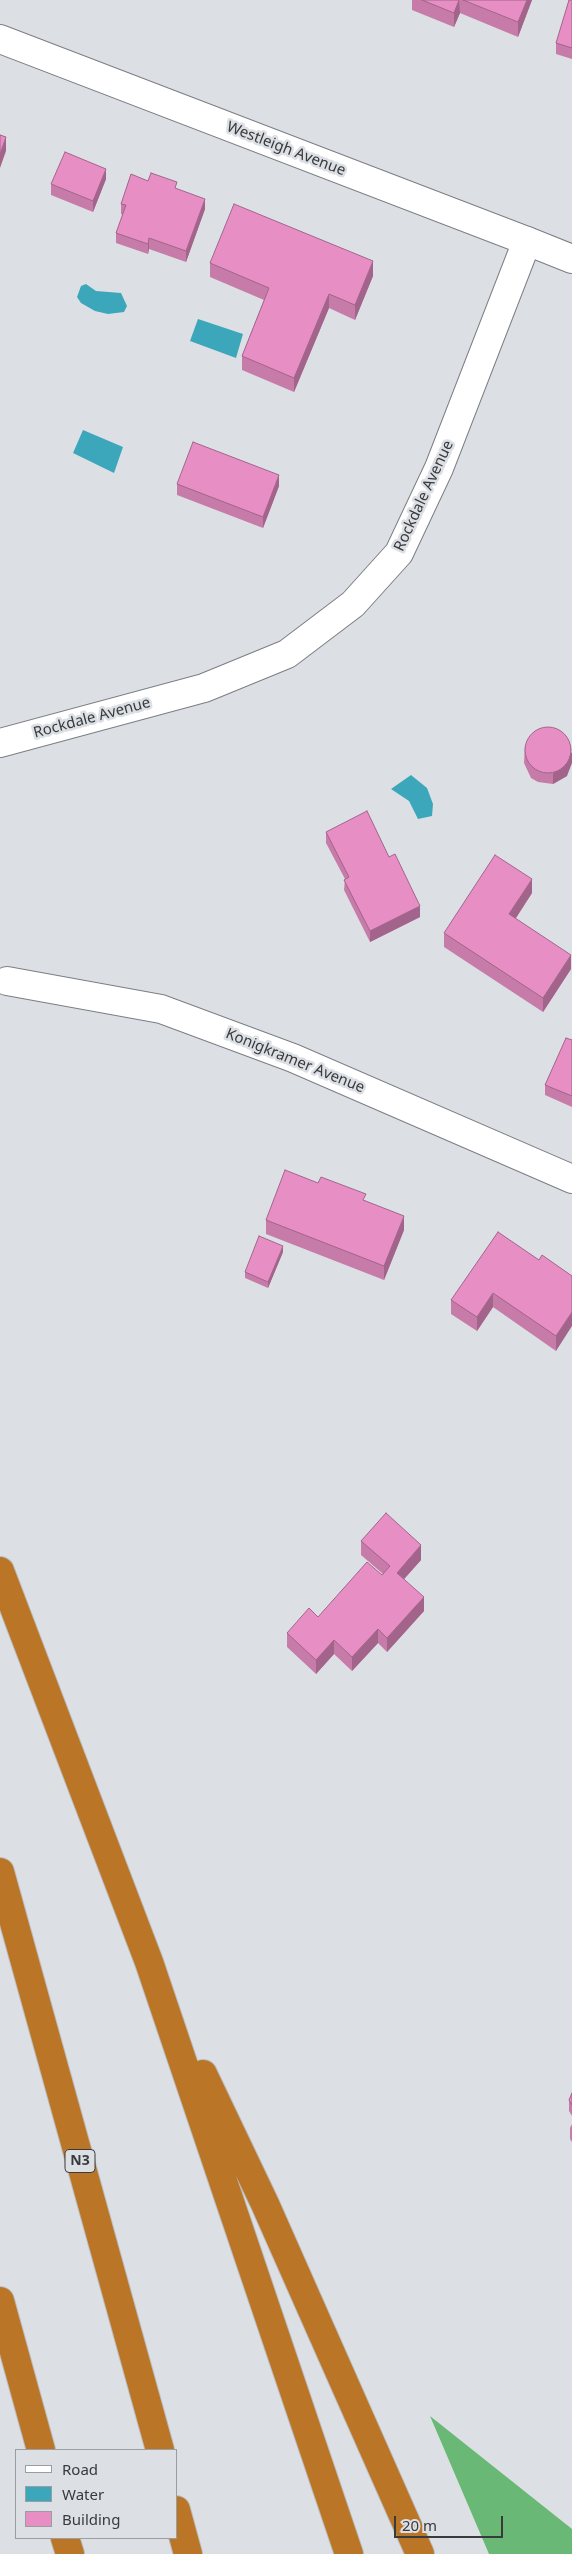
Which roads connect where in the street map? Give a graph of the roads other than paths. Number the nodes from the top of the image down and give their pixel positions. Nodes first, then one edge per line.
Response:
1 (0, 39) edge
2 (526, 241) junction
3 (572, 259) edge
4 (0, 743) edge
5 (7, 980) dead end
6 (572, 1179) edge
7 (0, 1571) edge
8 (0, 1872) edge
9 (149, 1962) junction
10 (0, 2301) edge
11 (41, 2449) edge
12 (160, 2449) edge
13 (178, 2517) edge
14 (65, 2539) edge
15 (70, 2554) edge
16 (188, 2554) edge
17 (349, 2554) edge
18 (420, 2554) edge

1 - 2 street, Westleigh Avenue
2 - 3 street, Westleigh Avenue
2 - 4 street, Rockdale Avenue
5 - 6 street, Konigkramer Avenue
7 - 9 highway
8 - 12 highway, N3
9 - 17 highway
9 - 18 highway
10 - 11 highway
13 - 16 highway
14 - 15 highway

